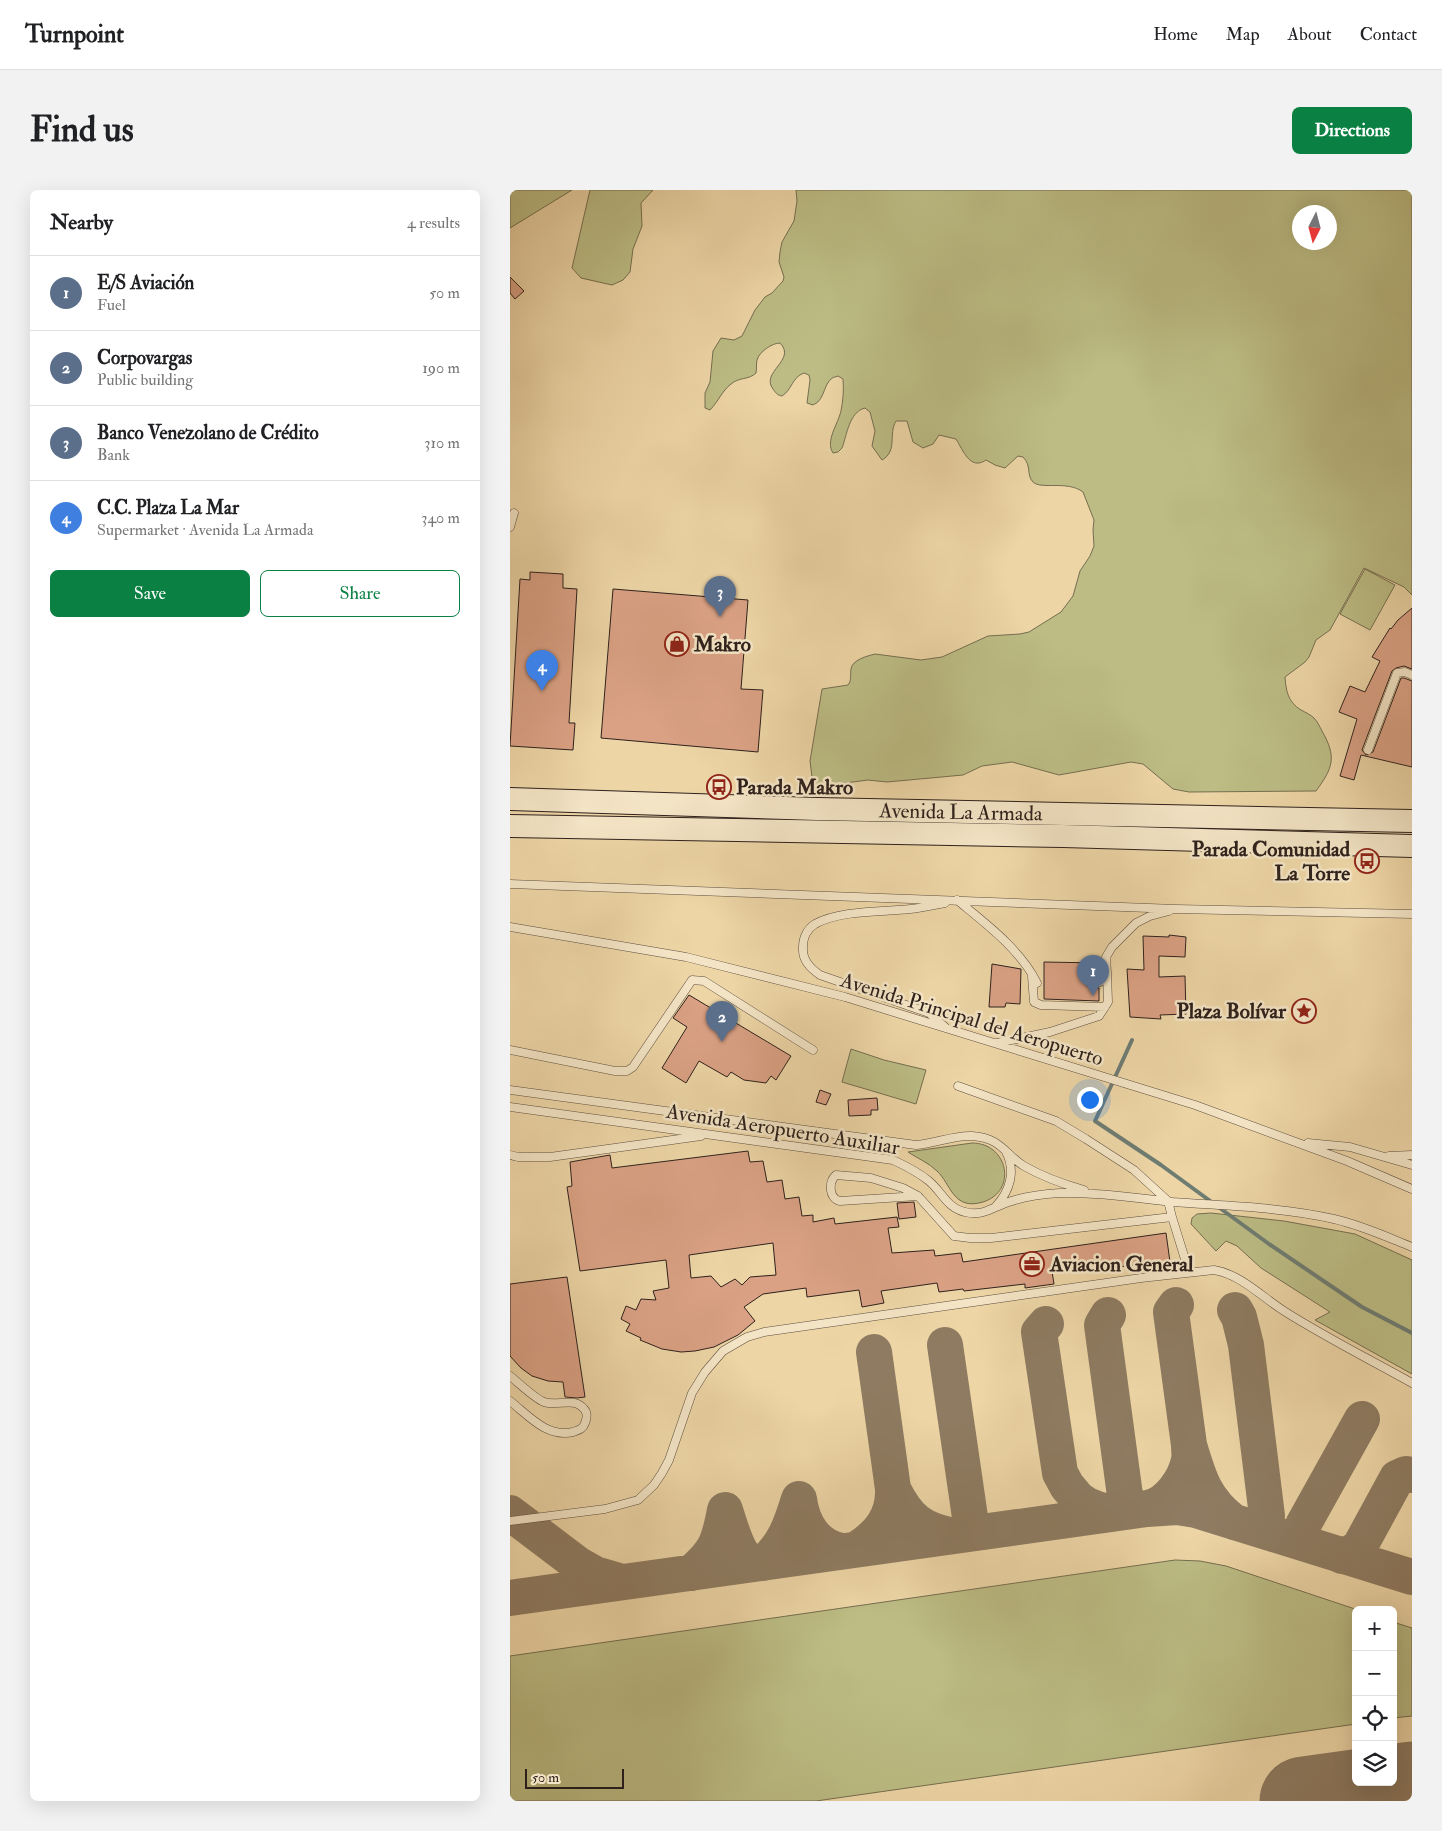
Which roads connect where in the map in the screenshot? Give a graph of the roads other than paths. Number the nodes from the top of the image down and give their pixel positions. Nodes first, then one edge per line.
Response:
1 (514, 513) dead end
2 (510, 527) edge
3 (1412, 675) edge
4 (1368, 750) dead end
5 (510, 800) edge
6 (1412, 821) edge
7 (510, 826) edge
8 (1412, 846) edge
9 (510, 884) edge
10 (956, 900) junction
11 (1176, 909) junction
12 (1412, 914) edge
13 (510, 927) edge
14 (1032, 972) junction
15 (1107, 974) junction
16 (1037, 983) dead end
17 (1091, 983) dead end
18 (1105, 1007) junction
19 (948, 1029) junction
20 (995, 1044) junction
21 (510, 1050) edge
22 (813, 1050) dead end
23 (958, 1086) dead end
24 (510, 1090) edge
25 (510, 1107) edge
26 (712, 1135) junction
27 (1298, 1142) junction
28 (1002, 1146) junction
29 (1412, 1155) edge
30 (510, 1156) edge
31 (1384, 1156) junction
32 (1412, 1165) edge
33 (1412, 1189) edge
34 (1091, 1193) junction
35 (918, 1196) junction
36 (1168, 1201) junction
37 (991, 1210) junction
38 (1172, 1217) junction
39 (1412, 1248) edge
40 (1189, 1272) junction
41 (510, 1376) edge
42 (1412, 1383) edge
43 (510, 1401) edge
44 (510, 1521) edge

1 - 2 lane
3 - 4 lane
5 - 6 main road, Avenida La Armada
7 - 8 main road, Avenida La Armada
9 - 10 lane
10 - 11 lane
10 - 14 lane
10 - 19 lane
11 - 12 lane
11 - 15 lane
13 - 19 lane, Avenida Principal del Aeropuerto
14 - 16 lane
14 - 18 lane
15 - 17 lane
15 - 18 lane
18 - 20 lane
19 - 20 lane, Avenida Principal del Aeropuerto
20 - 27 lane, Avenida Principal del Aeropuerto
21 - 22 lane
23 - 36 lane
24 - 28 lane, Avenida Aeropuerto Auxiliar
25 - 26 lane, Avenida Aeropuerto Auxiliar
26 - 30 lane
26 - 37 lane, Avenida Aeropuerto Auxiliar
27 - 31 lane
27 - 33 lane, Avenida Principal del Aeropuerto
28 - 34 lane, Avenida Aeropuerto Auxiliar
28 - 37 lane
29 - 31 lane
31 - 32 lane
34 - 36 lane, Avenida Aeropuerto Auxiliar
34 - 37 lane, Avenida Aeropuerto Auxiliar
35 - 35 lane
35 - 38 lane
36 - 38 lane
36 - 39 lane, Avenida Aeropuerto Auxiliar
38 - 40 lane
40 - 42 lane
40 - 44 lane
41 - 43 lane

